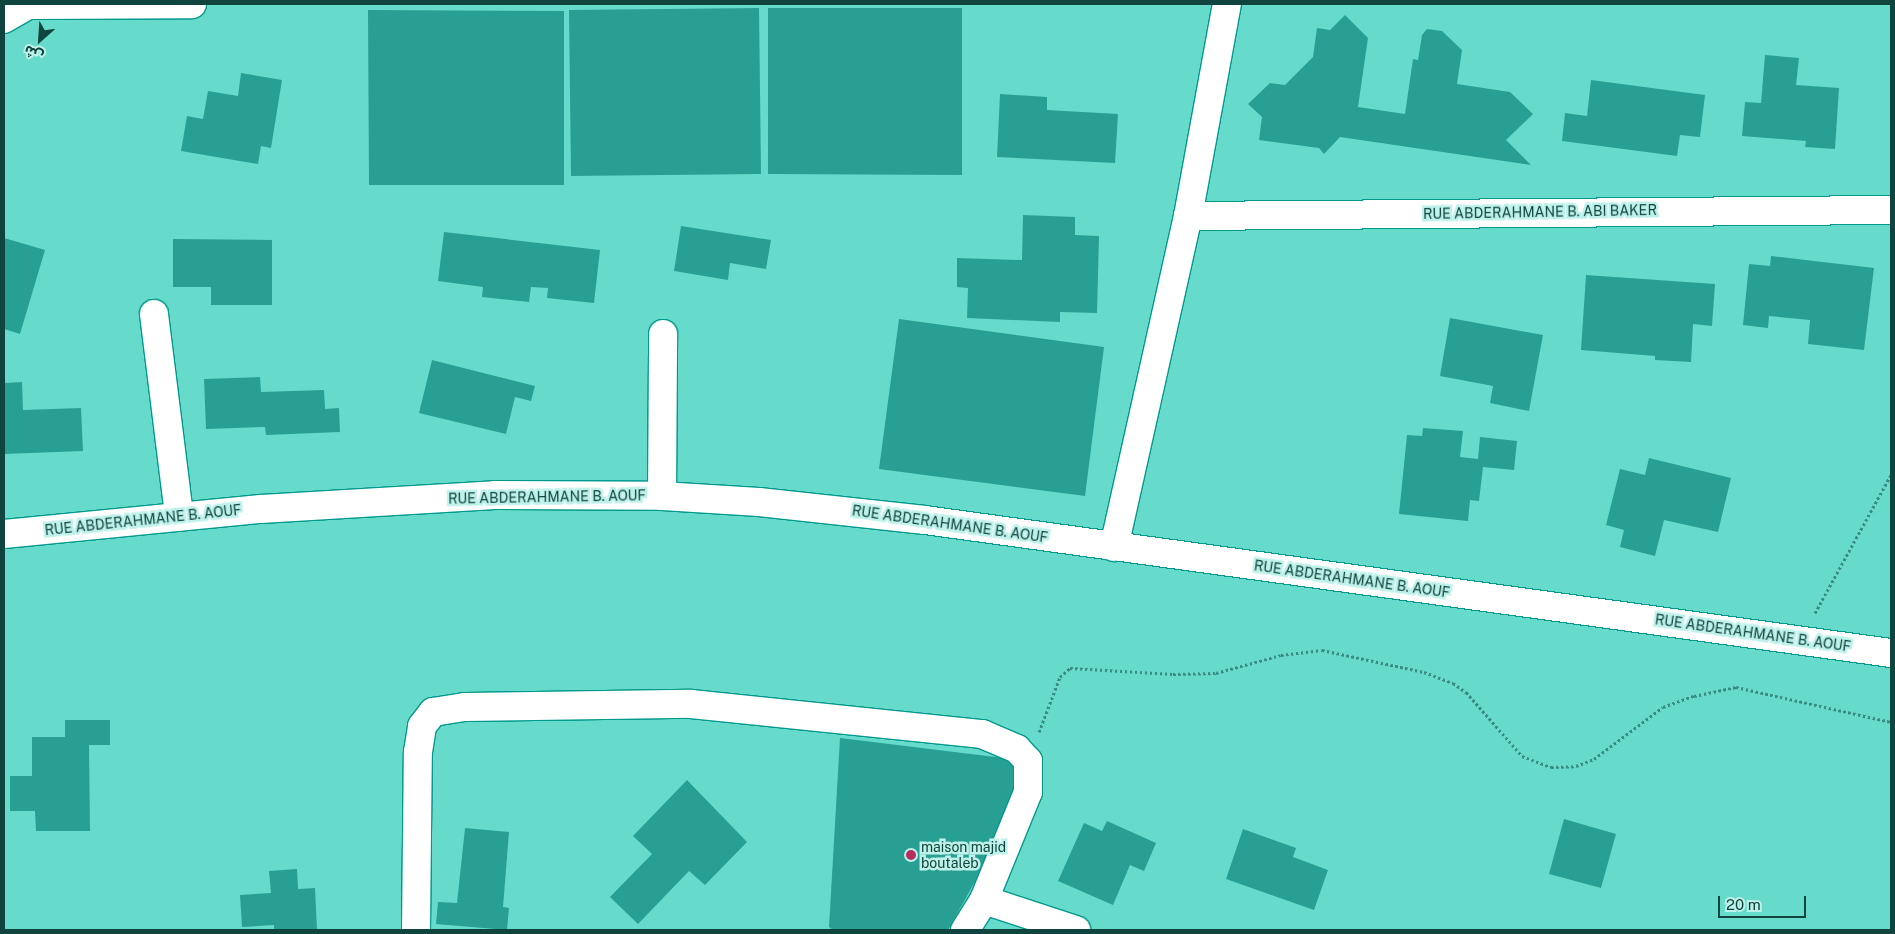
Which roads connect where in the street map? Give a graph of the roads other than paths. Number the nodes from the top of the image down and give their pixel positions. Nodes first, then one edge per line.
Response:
1 (192, 4) edge
2 (1227, 4) edge
3 (20, 9) edge
4 (1891, 210) edge
5 (1188, 216) junction
6 (154, 314) dead end
7 (663, 334) dead end
8 (662, 496) junction
9 (179, 516) junction
10 (4, 534) edge
11 (1114, 547) junction
12 (1891, 652) edge
13 (984, 900) junction
14 (416, 930) edge
15 (965, 930) edge
16 (1076, 930) edge

1 - 3 street
2 - 5 street
4 - 5 street, RUE ABDERAHMANE B. ABI BAKER
5 - 11 street
6 - 9 street
7 - 8 street
8 - 9 street, RUE ABDERAHMANE B. AOUF
8 - 11 street, RUE ABDERAHMANE B. AOUF
9 - 10 street, RUE ABDERAHMANE B. AOUF
11 - 12 street, RUE ABDERAHMANE B. AOUF
13 - 14 street
13 - 15 street
13 - 16 street

